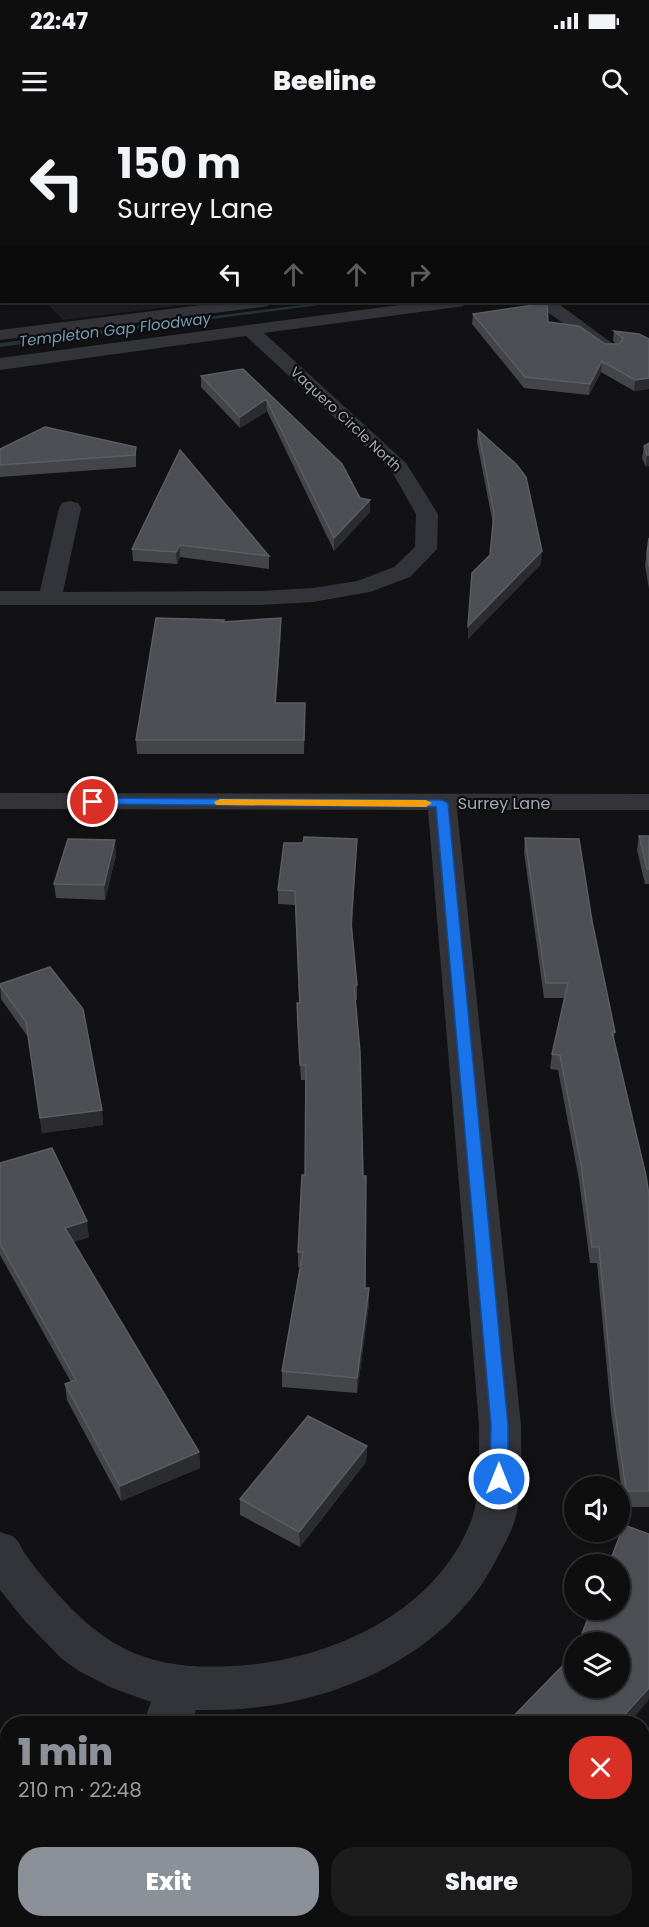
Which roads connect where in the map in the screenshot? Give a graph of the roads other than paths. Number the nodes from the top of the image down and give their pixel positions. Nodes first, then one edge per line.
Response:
1 (254, 303) edge
2 (450, 303) edge
3 (546, 303) edge
4 (250, 330) junction
5 (0, 335) edge
6 (611, 349) edge
7 (0, 364) edge
8 (70, 508) dead end
9 (0, 598) edge
10 (50, 599) junction
11 (0, 801) edge
12 (649, 802) edge
13 (442, 803) junction
14 (0, 1551) edge
15 (173, 1706) edge

1 - 5 street
2 - 4 street
3 - 6 street
4 - 7 street
4 - 10 street, Vaquero Circle North
8 - 10 street
9 - 10 street, Vaquero Circle North
11 - 13 street, Surrey Lane
12 - 13 street, Surrey Lane
13 - 15 street
14 - 15 street

